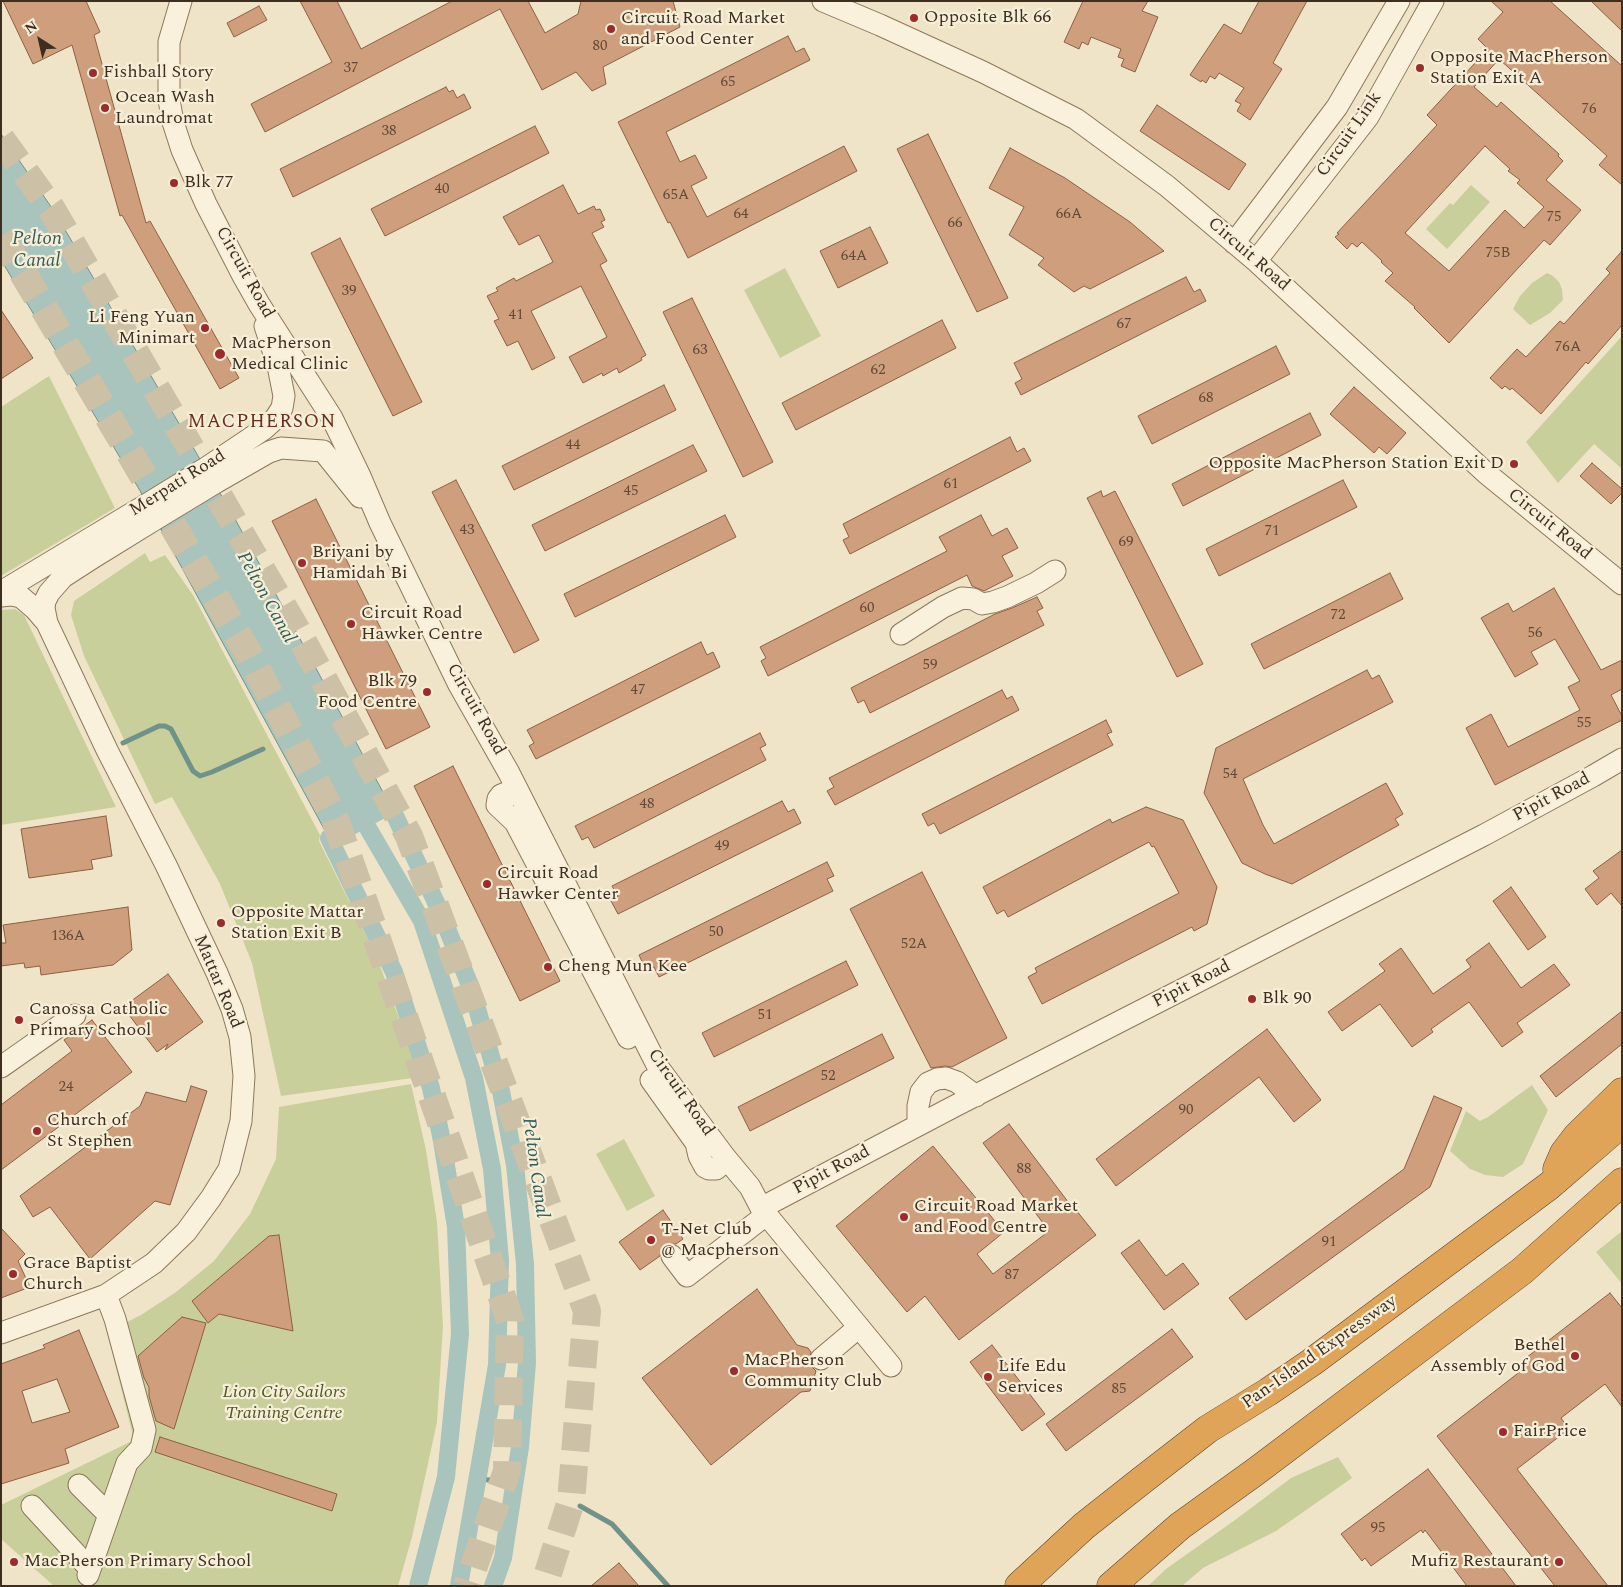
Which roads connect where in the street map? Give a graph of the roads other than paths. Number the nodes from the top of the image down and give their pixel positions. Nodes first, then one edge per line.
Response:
1 (181, 1) edge
2 (823, 1) edge
3 (1399, 1) edge
4 (1433, 1) edge
5 (1234, 242) junction
6 (1256, 261) junction
7 (259, 304) junction
8 (211, 475) junction
9 (149, 513) junction
10 (380, 523) junction
11 (1055, 571) dead end
12 (1622, 584) edge
13 (1, 592) edge
14 (1, 596) edge
15 (46, 623) junction
16 (901, 634) dead end
17 (1622, 759) edge
18 (75, 1014) dead end
19 (1, 1067) edge
20 (1622, 1092) edge
21 (976, 1096) junction
22 (1622, 1123) edge
23 (918, 1125) junction
24 (1622, 1182) edge
25 (1549, 1186) junction
26 (1622, 1198) edge
27 (763, 1211) junction
28 (672, 1256) dead end
29 (1522, 1271) junction
30 (106, 1294) junction
31 (859, 1327) junction
32 (1, 1333) edge
33 (821, 1358) dead end
34 (891, 1366) dead end
35 (79, 1485) dead end
36 (32, 1506) dead end
37 (109, 1516) junction
38 (1019, 1586) edge
39 (1111, 1586) edge

1 - 7 street, Circuit Road
2 - 5 street, Circuit Road
3 - 5 street, Circuit Link
4 - 6 street, Circuit Link
5 - 6 street, Circuit Road
6 - 12 street, Circuit Road
7 - 8 street, Merpati Road
7 - 10 street, Circuit Road
8 - 9 street, Merpati Road, bridge
8 - 10 street, Merpati Road
9 - 13 street, Merpati Road
9 - 15 street, Merpati Road
10 - 27 street, Circuit Road
11 - 16 street
14 - 15 street, Mattar Road
15 - 30 street, Mattar Road
17 - 21 street, Pipit Road
18 - 19 street
20 - 25 highway
21 - 23 street, Pipit Road
21 - 23 street
22 - 25 highway, Pan-Island Expressway
23 - 27 street, Pipit Road
24 - 29 highway
25 - 38 highway, Pan-Island Expressway
26 - 29 highway
27 - 28 street, Pipit Road
27 - 31 street, Circuit Road
29 - 39 highway
30 - 32 street, Mattar Road
30 - 37 street
31 - 33 street
31 - 34 street, Circuit Road
35 - 37 street
36 - 37 street

